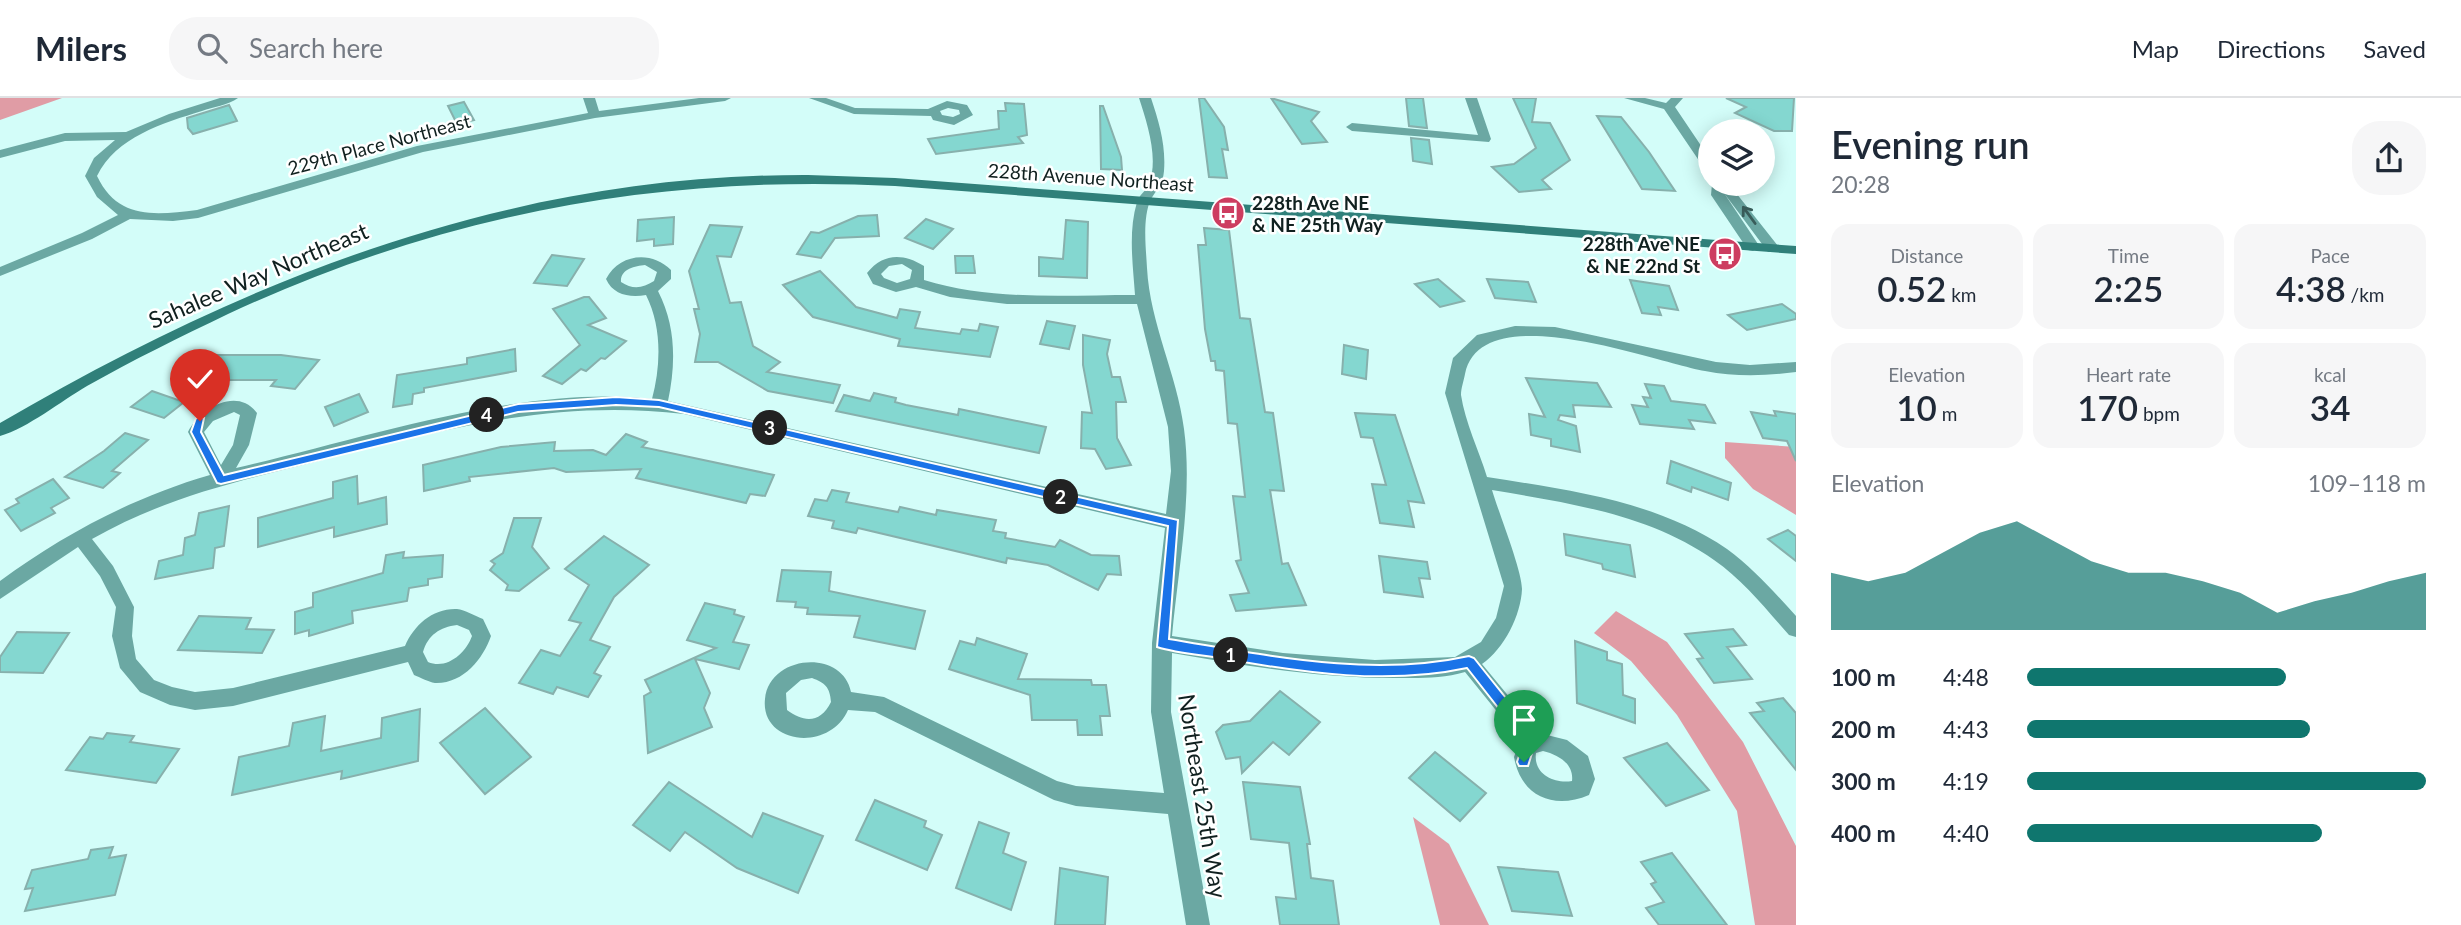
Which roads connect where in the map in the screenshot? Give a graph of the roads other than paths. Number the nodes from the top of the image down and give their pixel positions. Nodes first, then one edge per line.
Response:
1 (232, 98) edge
2 (589, 98) edge
3 (725, 98) edge
4 (815, 98) edge
5 (1145, 98) edge
6 (1471, 98) edge
7 (1630, 98) edge
8 (1673, 102) edge
9 (933, 113) dead end
10 (595, 115) junction
11 (1352, 127) dead end
12 (130, 136) junction
13 (1698, 151) edge
14 (0, 154) edge
15 (592, 195) joint
16 (1718, 196) edge
17 (1731, 196) edge
18 (1144, 201) junction
19 (128, 215) junction
20 (1753, 247) junction
21 (1773, 248) junction
22 (1796, 250) edge
23 (0, 272) edge
24 (916, 282) dead end
25 (650, 289) dead end
26 (1143, 300) junction
27 (1796, 367) edge
28 (659, 403) junction
29 (0, 430) edge
30 (1482, 482) junction
31 (1174, 523) junction
32 (80, 538) junction
33 (0, 591) edge
34 (1796, 629) edge
35 (1162, 643) junction
36 (413, 652) dead end
37 (1469, 662) junction
38 (842, 701) dead end
39 (1534, 742) dead end
40 (1178, 804) junction
41 (1198, 925) edge

1 - 12 street
2 - 10 street
3 - 10 street, 229th Place Northeast
4 - 9 street
5 - 18 street, Northeast 25th Way
6 - 11 street
7 - 8 street
8 - 13 street
10 - 19 street, 229th Place Northeast
12 - 14 street
12 - 19 street
15 - 18 main road, 228th Avenue Northeast
15 - 29 main road, Sahalee Way Northeast
16 - 20 street
21 -> 17 street
18 - 20 main road, 228th Avenue Northeast
18 - 26 street, Northeast 25th Way
19 - 23 street, 229th Place Northeast
20 - 21 main road, 228th Avenue Northeast
21 - 22 main road, 228th Avenue Northeast
24 - 26 street
25 - 28 street
26 - 31 street, Northeast 25th Way
27 - 30 street
28 - 31 street
28 - 32 street
30 - 34 street
30 - 37 street
31 - 35 street, Northeast 25th Way
32 - 33 street
32 - 36 street
35 - 37 street
35 - 40 street, Northeast 25th Way
37 - 39 street
38 - 40 street
40 - 41 street, Northeast 25th Way

